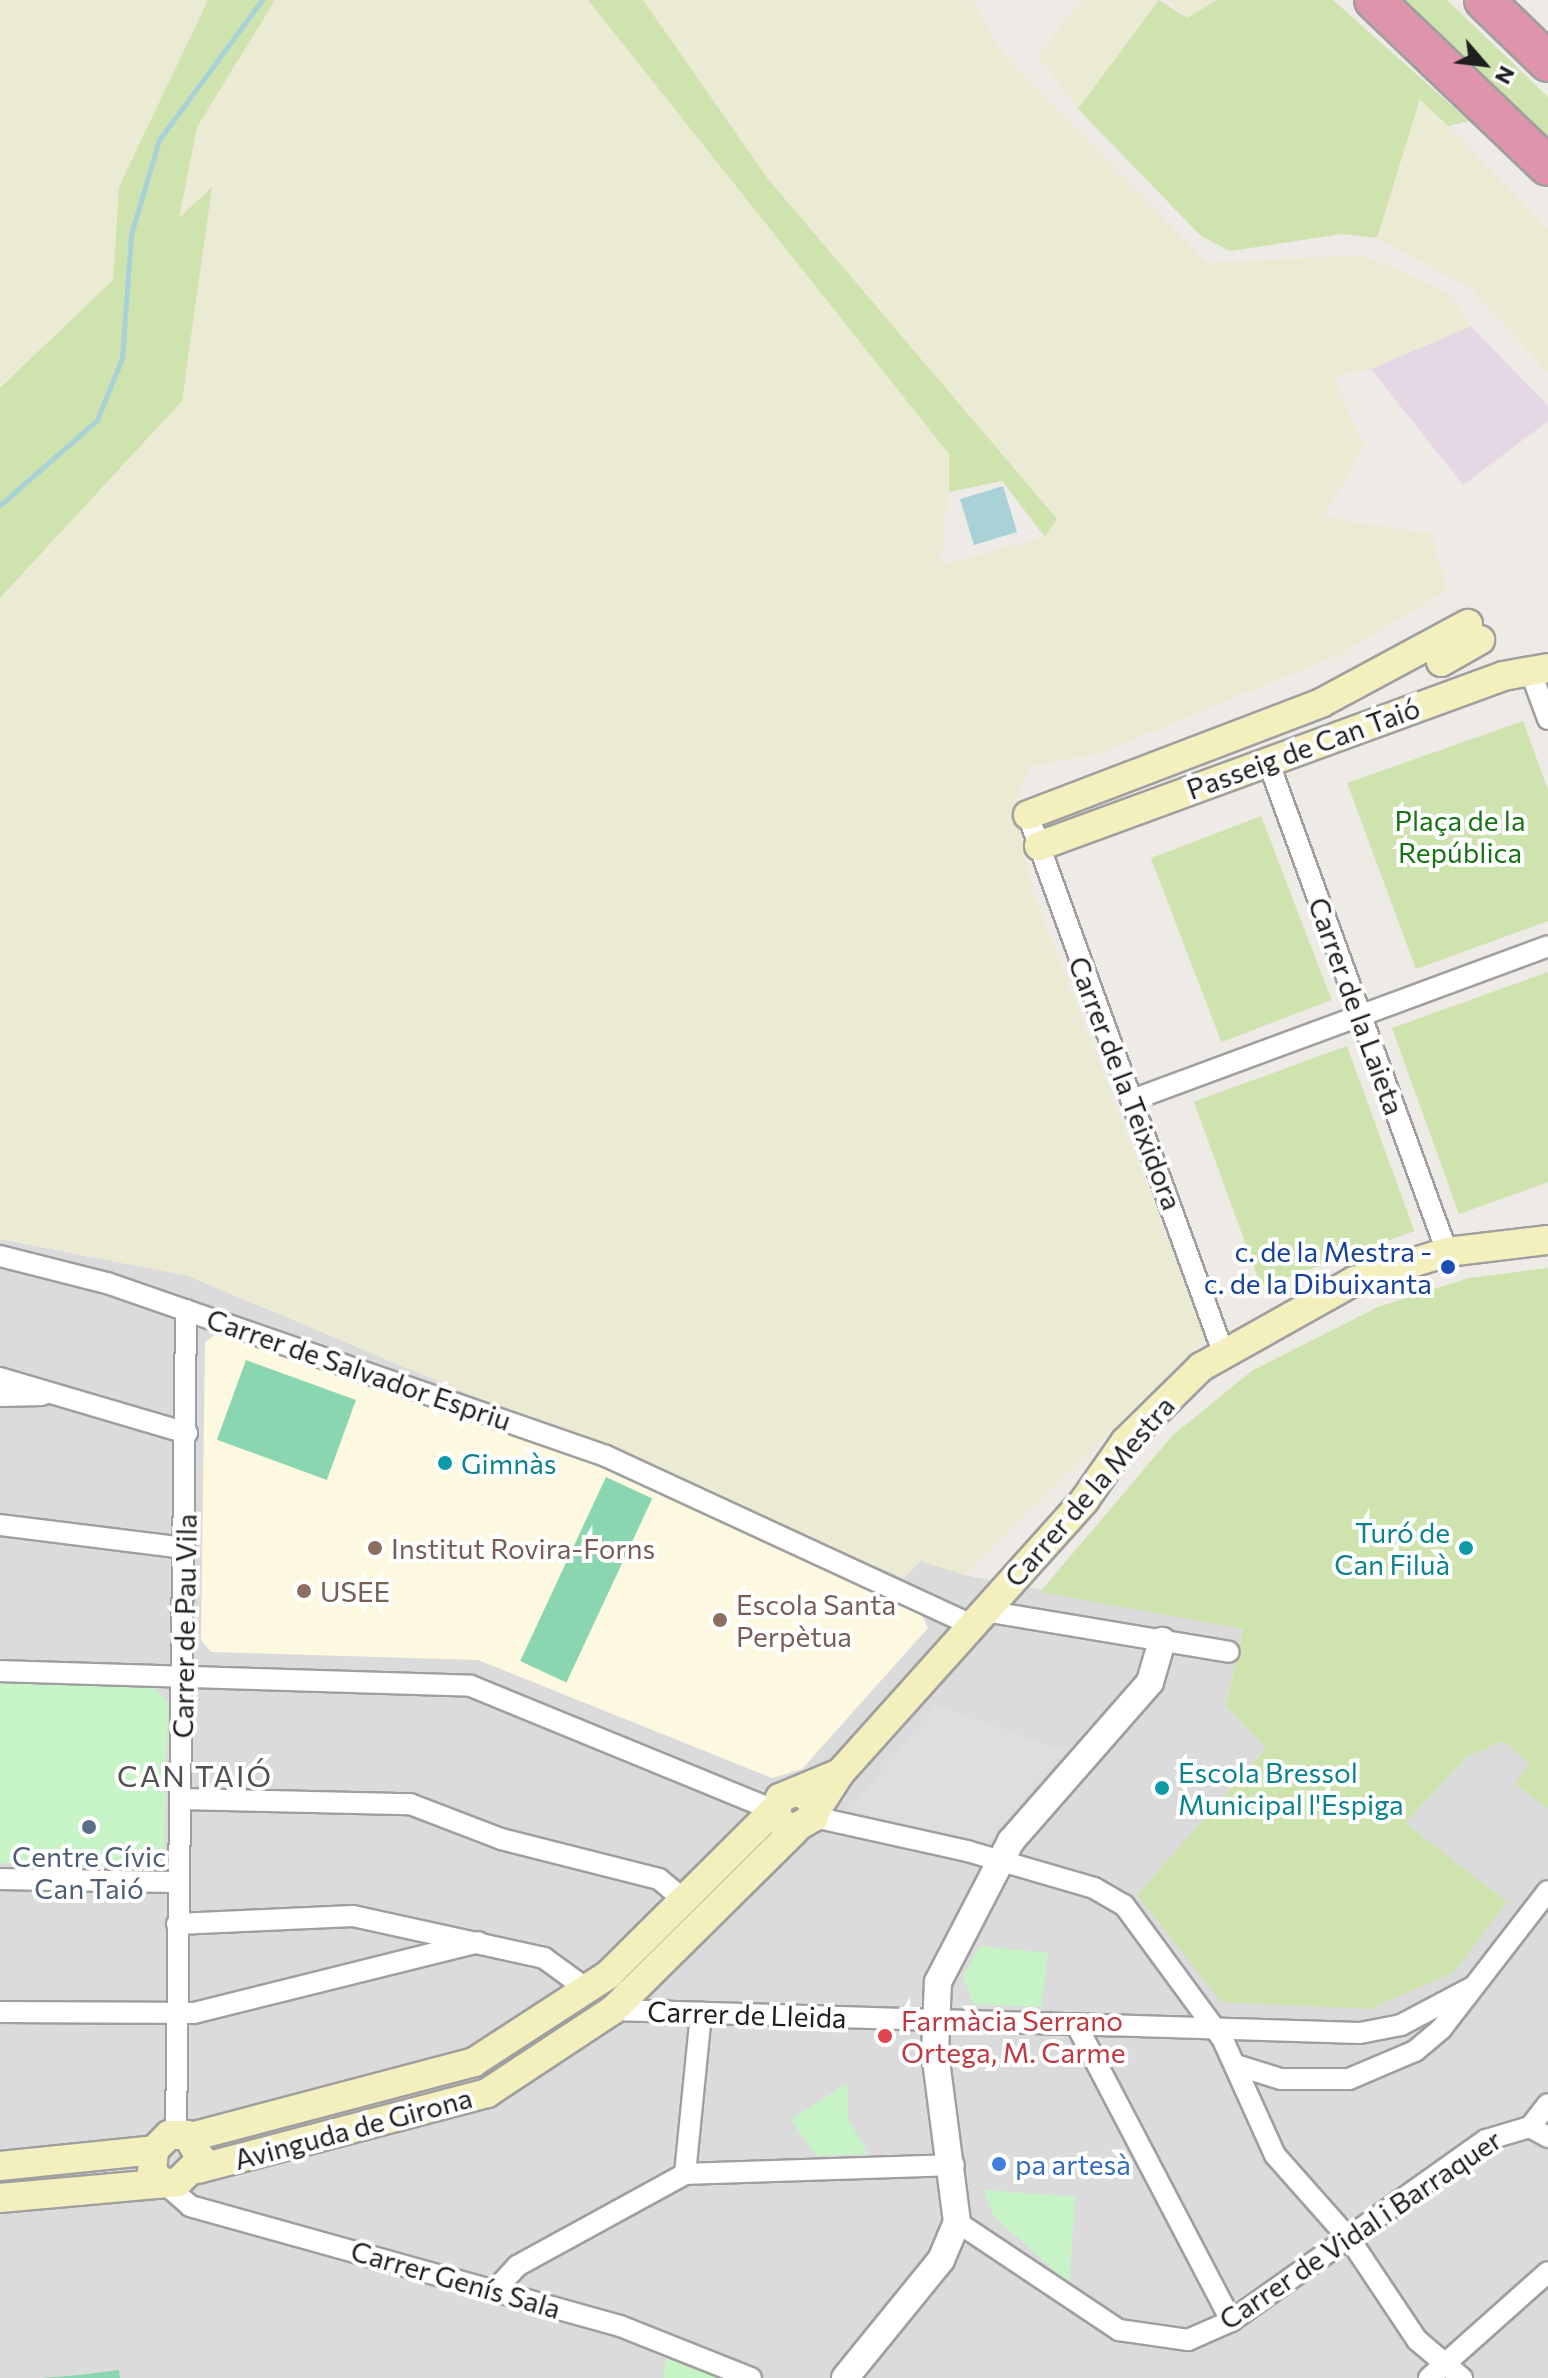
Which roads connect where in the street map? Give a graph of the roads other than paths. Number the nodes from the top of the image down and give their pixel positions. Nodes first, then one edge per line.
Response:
1 (1374, 0) edge
2 (1484, 0) edge
3 (1548, 62) edge
4 (1548, 166) edge
5 (1539, 669) edge
6 (1548, 719) edge
7 (1268, 761) junction
8 (1028, 815) joint
9 (1049, 842) junction
10 (1548, 946) edge
11 (1360, 1014) junction
12 (1135, 1099) junction
13 (1548, 1240) edge
14 (1447, 1252) junction
15 (0, 1256) edge
16 (186, 1310) junction
17 (1223, 1352) junction
18 (0, 1378) edge
19 (50, 1395) junction
20 (0, 1396) edge
21 (187, 1433) junction
22 (0, 1525) edge
23 (185, 1548) junction
24 (978, 1618) junction
25 (1162, 1641) junction
26 (1229, 1652) dead end
27 (0, 1671) edge
28 (183, 1677) junction
29 (743, 1795) junction
30 (181, 1799) junction
31 (791, 1812) junction
32 (998, 1864) junction
33 (0, 1879) edge
34 (179, 1882) junction
35 (1548, 1891) edge
36 (684, 1900) junction
37 (177, 1924) junction
38 (421, 1929) junction
39 (478, 1942) junction
40 (402, 1959) junction
41 (1471, 1988) junction
42 (588, 1990) junction
43 (613, 2010) junction
44 (0, 2012) edge
45 (701, 2013) junction
46 (177, 2014) junction
47 (934, 2020) junction
48 (1076, 2024) junction
49 (1216, 2029) junction
50 (1236, 2065) junction
51 (1548, 2104) edge
52 (1539, 2132) edge
53 (174, 2140) junction
54 (954, 2165) junction
55 (0, 2166) edge
56 (198, 2169) junction
57 (685, 2174) junction
58 (164, 2183) junction
59 (0, 2198) edge
60 (957, 2222) junction
61 (1351, 2241) junction
62 (1548, 2272) edge
63 (495, 2290) junction
64 (1231, 2321) junction
65 (1445, 2363) junction
66 (751, 2378) edge
67 (845, 2378) edge
68 (1429, 2378) edge
69 (1462, 2378) edge

1 - 4 highway
2 - 3 highway
5 - 6 street
5 - 7 main road, Passeig de Can Taió
7 - 9 main road, Passeig de Can Taió
7 - 11 street, Carrer de la Laieta
8 - 9 street, Carrer de la Teixidora
8 - 9 main road, Passeig de Can Taió
9 - 12 street, Carrer de la Teixidora
10 - 11 street
11 - 12 street
11 - 14 street, Carrer de la Laieta
12 - 17 street, Carrer de la Teixidora
13 - 14 main road, Carrer de la Mestra
14 - 17 main road, Carrer de la Mestra
15 - 16 street, Carrer de Salvador Espriu
16 - 21 street, Carrer de Pau Vila
16 - 24 street, Carrer de Salvador Espriu
17 - 24 main road, Carrer de la Mestra
18 - 19 street
19 - 20 street
19 - 21 street
21 - 23 street, Carrer de Pau Vila
22 - 23 street
23 - 28 street, Carrer de Pau Vila
24 - 25 street, Carrer de Salvador Espriu
24 - 31 main road, Avinguda de Girona
25 - 26 street, Carrer de Salvador Espriu
25 - 32 street
27 - 28 street
28 - 29 street
28 - 30 street, Carrer de Pau Vila
29 - 31 street
29 - 31 street
30 - 34 street, Carrer de Pau Vila
30 - 36 street
31 - 32 street
31 - 36 main road, Avinguda de Girona
31 - 43 main road, Avinguda de Girona
32 - 47 street
32 - 49 street
33 - 34 street
34 - 37 street, Carrer de Pau Vila
35 - 41 street
36 - 42 main road, Avinguda de Girona
37 - 38 street
37 - 46 street, Carrer de Pau Vila
38 - 39 street
38 - 40 street
39 - 40 street
39 - 42 street
40 - 46 street
41 - 49 street, Carrer de Lleida
41 - 50 street
42 - 43 main road
42 - 53 main road, Avinguda de Girona
43 - 45 street, Carrer de Lleida
43 - 56 main road, Avinguda de Girona
44 - 46 street
45 - 47 street, Carrer de Lleida
45 - 57 street
46 - 53 street, Carrer de Pau Vila
47 - 48 street, Carrer de Lleida
47 - 54 street
48 - 49 street, Carrer de Lleida
48 - 64 street
49 - 50 street
50 - 61 street
51 - 52 street, Carrer de Vidal i Barraquer
52 - 61 street, Carrer de Vidal i Barraquer
53 - 55 main road, Avinguda de Girona
53 - 56 main road
53 - 58 main road
54 - 57 street
54 - 60 street
56 - 58 main road, Avinguda de Girona
57 - 63 street
58 - 59 main road
58 - 63 street, Carrer Genís Sala
60 - 64 street, Carrer de Vidal i Barraquer
60 - 67 street
61 - 64 street, Carrer de Vidal i Barraquer
61 - 65 street
62 - 65 street
63 - 66 street, Carrer Genís Sala
65 - 68 street
65 - 69 street

